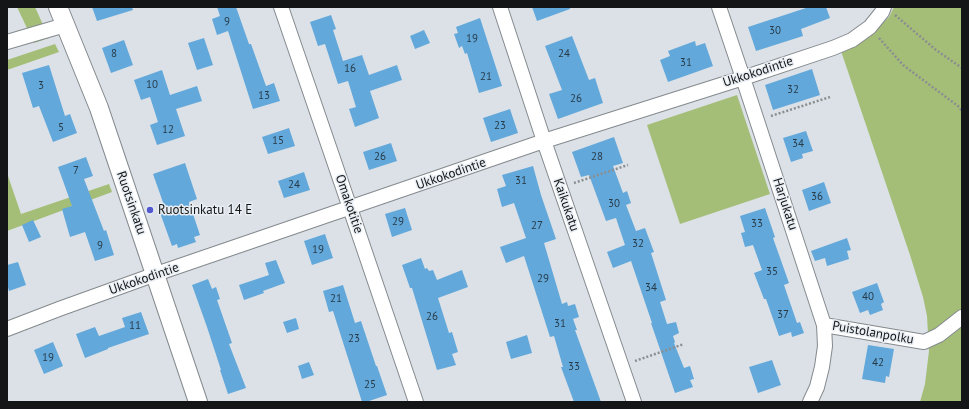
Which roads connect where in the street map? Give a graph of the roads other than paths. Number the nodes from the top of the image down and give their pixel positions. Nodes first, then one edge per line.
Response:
1 (58, 7) edge
2 (281, 7) edge
3 (500, 7) edge
4 (719, 7) edge
5 (887, 9) edge
6 (65, 25) junction
7 (7, 42) edge
8 (743, 78) junction
9 (544, 142) junction
10 (350, 208) junction
11 (156, 274) junction
12 (962, 317) edge
13 (824, 325) junction
14 (7, 329) edge
15 (198, 402) edge
16 (416, 402) edge
17 (634, 402) edge
18 (810, 402) edge

1 - 6 street, Ruotsinkatu
2 - 10 street, Omakotitie
3 - 9 street, Kaikukatu
4 - 8 street, Harjukatu
5 - 8 street, Ukkokodintie
6 - 7 street
6 - 11 street, Ruotsinkatu
8 - 9 street, Ukkokodintie
8 - 13 street, Harjukatu
9 - 10 street, Ukkokodintie
9 - 17 street, Kaikukatu
10 - 11 street, Ukkokodintie
10 - 16 street, Omakotitie
11 - 14 street, Ukkokodintie
11 - 15 street, Ruotsinkatu
12 - 13 street, Puistolanpolku
13 - 18 street, Harjukatu

